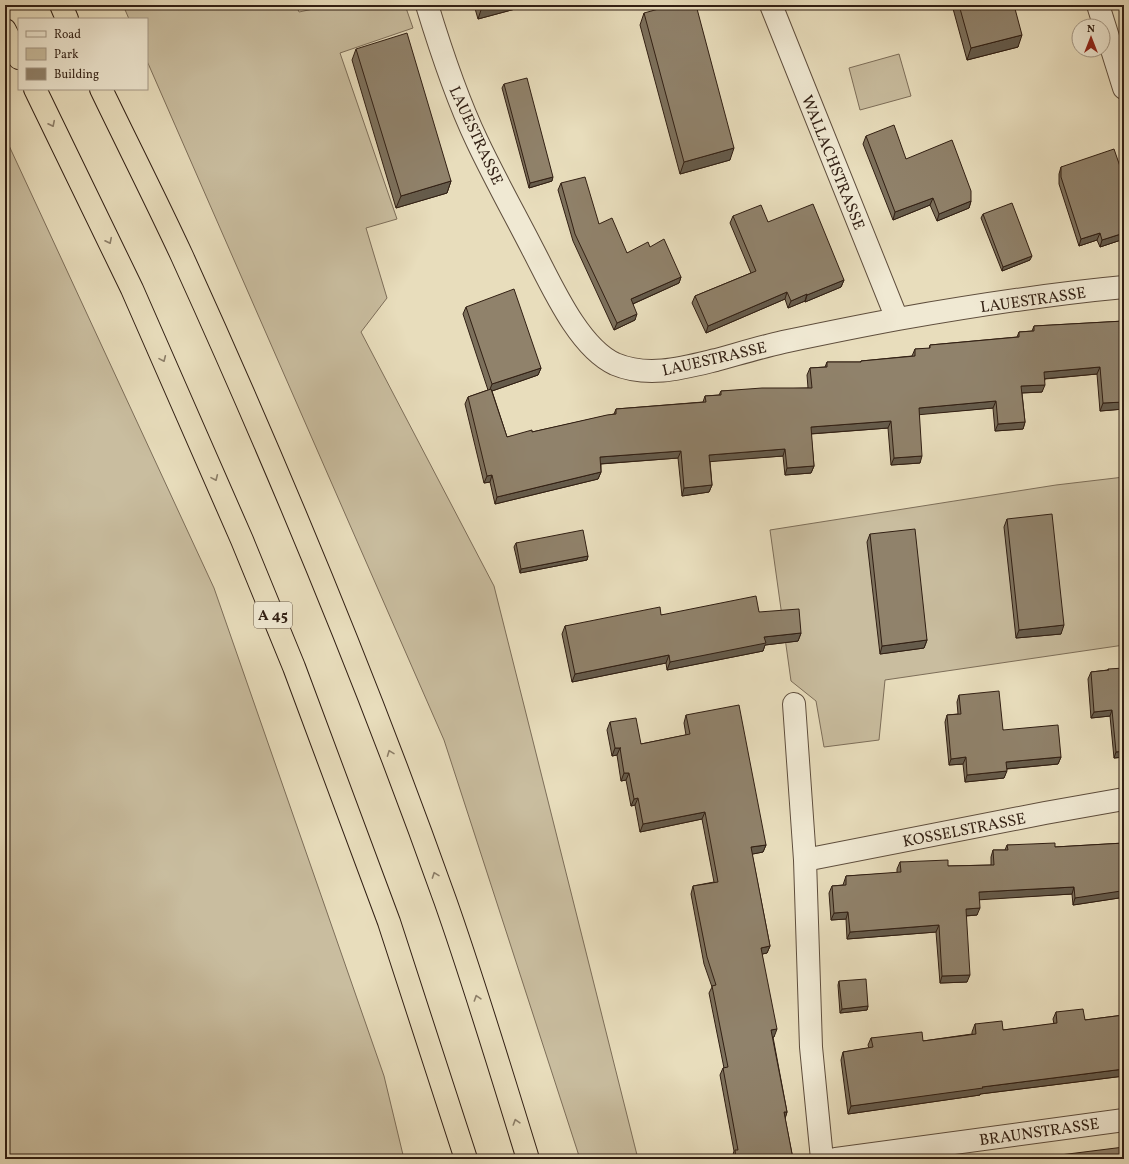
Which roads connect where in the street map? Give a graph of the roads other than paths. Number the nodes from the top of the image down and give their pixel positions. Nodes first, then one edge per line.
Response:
1 (60, 5) edge
2 (427, 5) edge
3 (771, 5) edge
4 (1098, 5) edge
5 (67, 18) edge
6 (5, 30) edge
7 (18, 56) edge
8 (1124, 88) edge
9 (35, 90) edge
10 (101, 90) edge
11 (1124, 287) edge
12 (897, 319) junction
13 (794, 704) dead end
14 (1124, 799) edge
15 (805, 860) junction
16 (1124, 1120) edge
17 (466, 1159) edge
18 (528, 1159) edge
19 (822, 1159) edge
20 (836, 1159) edge

1 - 5 highway
2 - 12 street, LAUESTRASSE
3 - 12 street, WALLACHSTRASSE
4 - 8 street
6 - 7 highway
9 -> 17 highway, A 45
18 -> 10 highway
11 - 12 street, LAUESTRASSE
13 - 15 street
14 - 15 street, KOSSELSTRASSE
15 - 19 street
16 - 20 street, BRAUNSTRASSE

